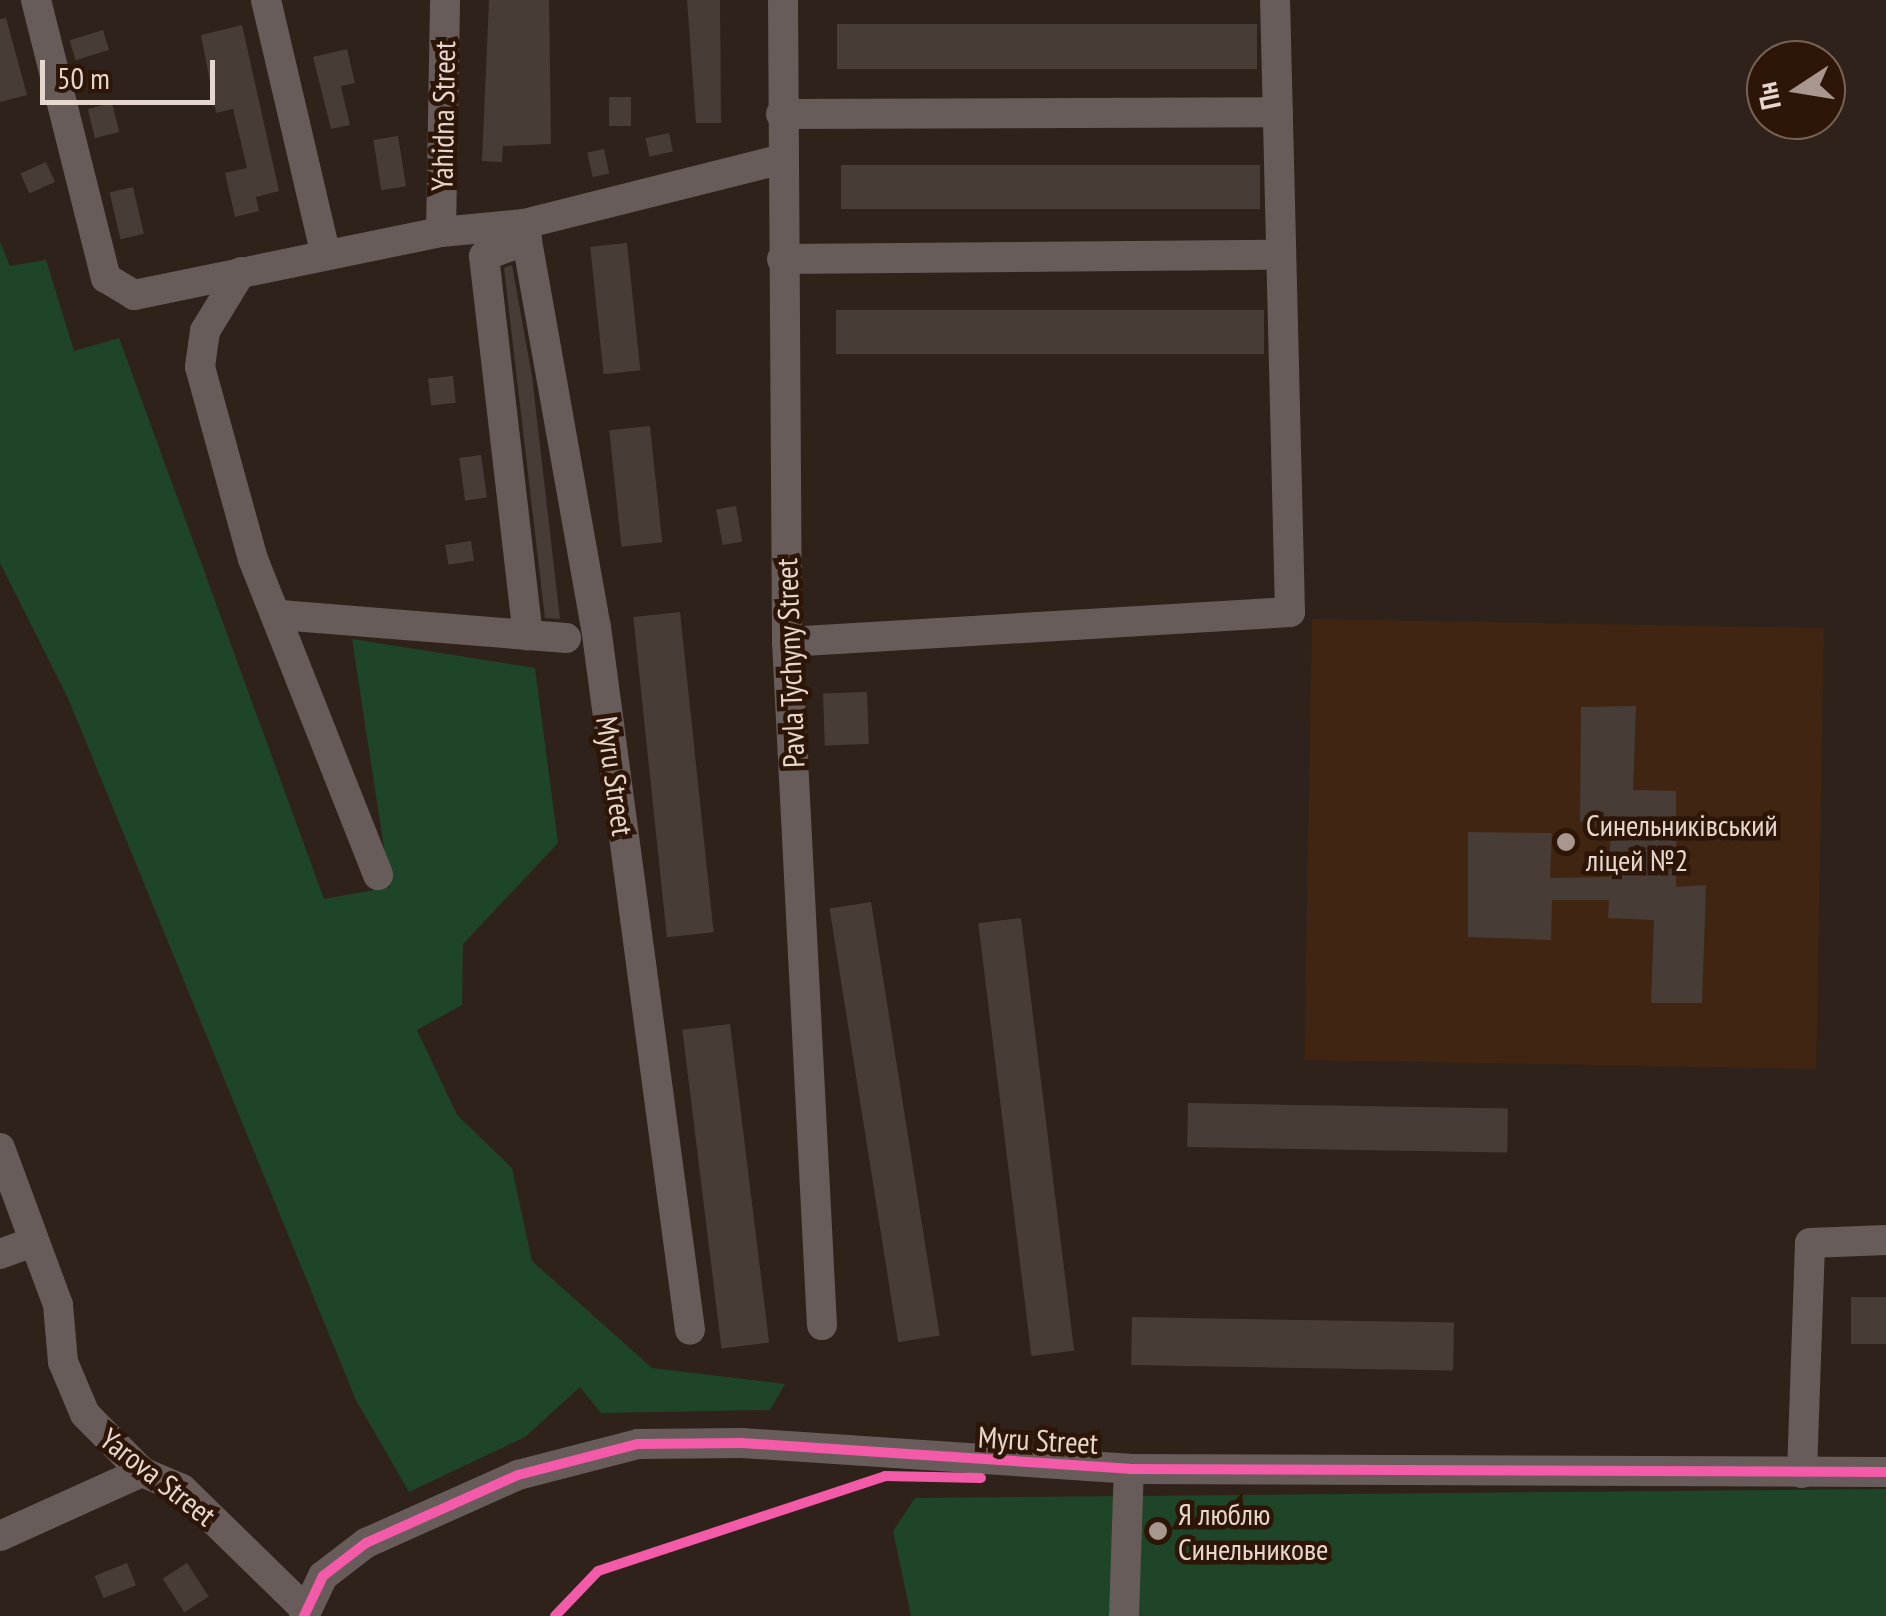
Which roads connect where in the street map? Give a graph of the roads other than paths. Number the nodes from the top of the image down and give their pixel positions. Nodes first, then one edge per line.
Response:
1 (36, 0) edge
2 (266, 0) edge
3 (445, 0) edge
4 (783, 0) edge
5 (1275, 0) edge
6 (1278, 112) junction
7 (781, 114) junction
8 (779, 160) junction
9 (441, 232) junction
10 (526, 232) junction
11 (1282, 254) junction
12 (326, 255) junction
13 (782, 259) junction
14 (241, 272) junction
15 (280, 615) junction
16 (528, 635) junction
17 (566, 638) dead end
18 (787, 642) junction
19 (378, 875) dead end
20 (0, 1148) edge
21 (1886, 1240) edge
22 (33, 1242) junction
23 (0, 1254) edge
24 (822, 1325) dead end
25 (690, 1330) dead end
26 (1129, 1470) junction
27 (142, 1472) junction
28 (1886, 1472) edge
29 (1802, 1473) junction
30 (0, 1536) edge
31 (304, 1612) edge
32 (1124, 1616) edge

1 - 14 street
2 - 12 street
3 - 9 street, Yahidna Street
4 - 7 street, Pavla Tychyny Street
5 - 6 street
6 - 7 street
6 - 11 street
7 - 8 street, Pavla Tychyny Street
8 - 10 street
8 - 13 street, Pavla Tychyny Street
9 - 10 street
9 - 12 street
10 - 16 street
10 - 25 street, Myru Street
11 - 13 street
11 - 18 street
12 - 14 street
13 - 18 street, Pavla Tychyny Street
14 - 15 street
15 - 16 street
15 - 19 street
16 - 17 street
18 - 24 street, Pavla Tychyny Street
20 - 22 street, Yarova Street
21 - 29 street
22 - 23 street
22 - 27 street, Yarova Street
26 - 29 street, Myru Street
26 - 31 street, Myru Street
26 - 32 street
27 - 30 street
27 - 31 street, Yarova Street
28 - 29 street, Myru Street

